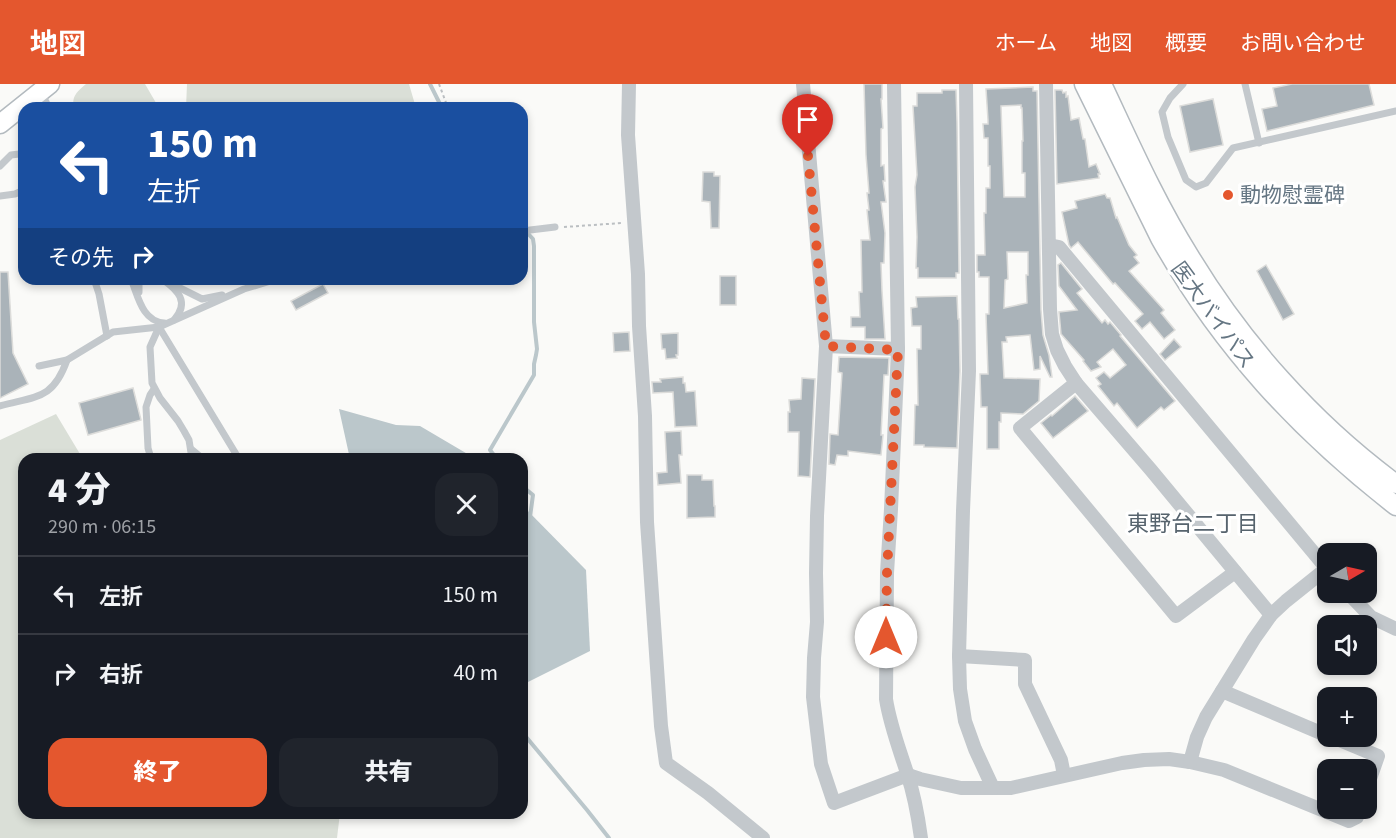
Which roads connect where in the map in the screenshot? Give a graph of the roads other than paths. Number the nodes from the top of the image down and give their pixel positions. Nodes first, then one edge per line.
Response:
1 (629, 84) edge
2 (803, 84) edge
3 (894, 84) edge
4 (966, 84) edge
5 (1046, 84) edge
6 (1084, 84) edge
7 (1102, 84) edge
8 (1183, 84) edge
9 (1245, 84) edge
10 (45, 88) edge
11 (28, 102) edge
12 (18, 110) edge
13 (1396, 111) edge
14 (0, 124) edge
15 (1259, 143) junction
16 (18, 154) edge
17 (0, 166) edge
18 (18, 193) edge
19 (0, 196) edge
20 (555, 227) road end
21 (528, 230) edge
22 (1049, 245) junction
23 (96, 285) edge
24 (134, 285) edge
25 (139, 285) edge
26 (171, 285) edge
27 (174, 285) edge
28 (257, 285) edge
29 (244, 289) junction
30 (140, 300) junction
31 (172, 321) junction
32 (159, 327) junction
33 (106, 336) junction
34 (826, 346) junction
35 (898, 350) junction
36 (67, 360) junction
37 (39, 366) dead end
38 (1076, 383) junction
39 (154, 389) junction
40 (0, 406) edge
41 (191, 449) junction
42 (149, 453) edge
43 (191, 453) edge
44 (196, 453) edge
45 (235, 453) edge
46 (1396, 484) edge
47 (1396, 506) edge
48 (1317, 558) edge
49 (1235, 572) junction
50 (1317, 578) edge
51 (1358, 603) edge
52 (1271, 615) junction
53 (1396, 629) edge
54 (959, 656) junction
55 (1222, 691) junction
56 (1317, 731) edge
57 (1356, 747) edge
58 (1377, 759) edge
59 (1190, 762) junction
60 (908, 775) junction
61 (1064, 775) junction
62 (993, 788) junction
63 (1317, 808) edge
64 (763, 838) edge
65 (921, 838) edge

1 - 64 street
2 - 34 street
3 - 35 street
4 - 54 street
5 - 22 street
6 - 47 main road, 医大バイパス
7 - 46 main road, 医大バイパス
8 - 15 lane
9 - 15 lane
10 - 11 main road
12 - 14 main road
13 - 15 lane
16 - 17 lane
18 - 19 lane
20 - 21 lane
22 - 38 street
22 - 48 street
23 - 33 lane
24 - 30 lane
25 - 30 lane
26 - 31 lane
27 - 29 lane
28 - 29 lane
29 - 31 lane
30 - 31 lane
31 - 32 lane
32 - 33 lane
32 - 39 lane
32 - 45 lane
33 - 36 lane
34 - 35 street
34 - 60 street
35 - 60 street
36 - 37 lane
36 - 40 lane
38 - 49 street
38 - 49 street
39 - 41 lane
39 - 42 lane
41 - 43 lane
41 - 44 lane
49 - 52 street
50 - 52 street
51 - 53 street
52 - 55 street
54 - 61 street
54 - 62 street
55 - 56 street
55 - 59 street
57 - 58 street
59 - 61 street
59 - 63 street
60 - 62 street
60 - 65 street
61 - 62 street

